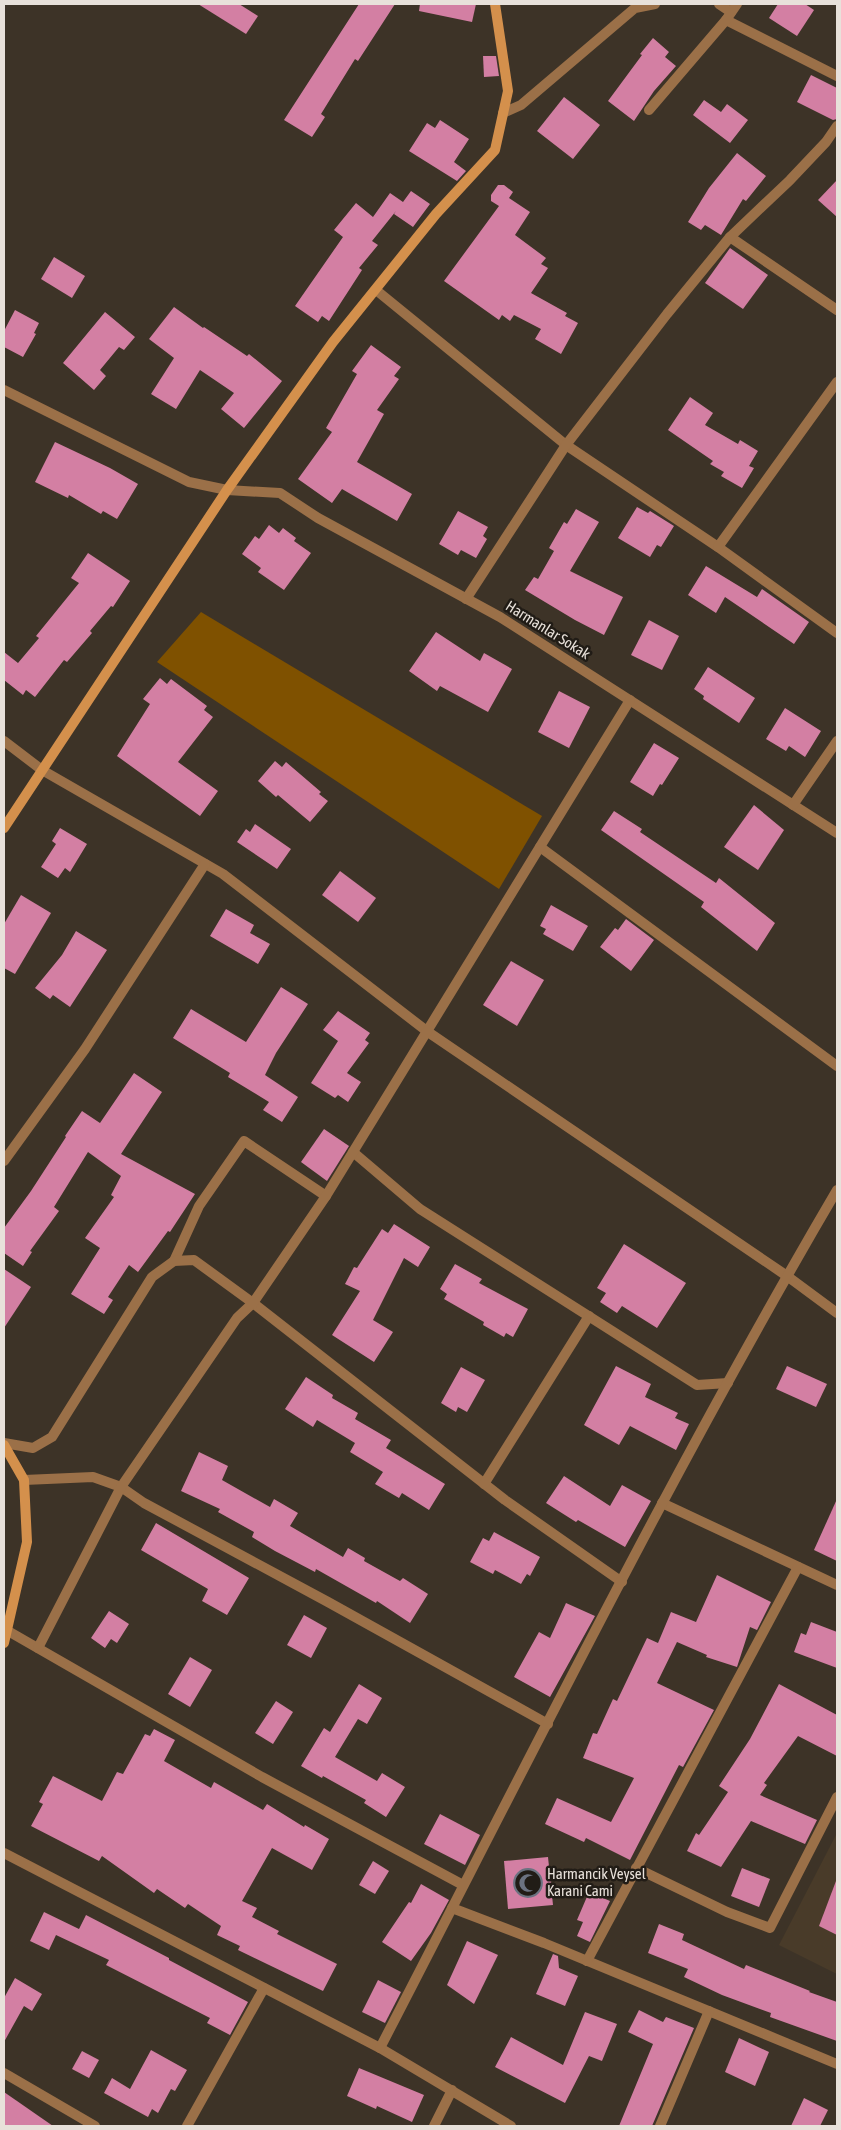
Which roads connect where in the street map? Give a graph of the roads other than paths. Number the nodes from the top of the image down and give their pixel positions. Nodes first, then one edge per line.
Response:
1 (495, 4) edge
2 (656, 4) edge
3 (719, 4) edge
4 (732, 12) edge
5 (837, 76) edge
6 (649, 110) dead end
7 (503, 113) junction
8 (837, 126) edge
9 (730, 237) junction
10 (376, 290) junction
11 (837, 310) edge
12 (837, 382) edge
13 (4, 390) edge
14 (566, 445) junction
15 (227, 490) junction
16 (718, 546) junction
17 (466, 599) junction
18 (837, 633) edge
19 (630, 700) junction
20 (4, 740) edge
21 (837, 740) edge
22 (42, 770) junction
23 (793, 805) junction
24 (4, 828) edge
25 (837, 833) edge
26 (540, 847) junction
27 (205, 864) junction
28 (428, 1032) junction
29 (837, 1066) edge
30 (353, 1152) junction
31 (4, 1161) edge
32 (837, 1190) edge
33 (326, 1196) junction
34 (174, 1261) junction
35 (787, 1276) junction
36 (253, 1303) junction
37 (837, 1313) edge
38 (589, 1316) junction
39 (728, 1383) junction
40 (4, 1444) edge
41 (24, 1480) junction
42 (484, 1484) junction
43 (121, 1487) junction
44 (662, 1503) junction
45 (798, 1567) junction
46 (622, 1582) junction
47 (837, 1585) edge
48 (8, 1631) junction
49 (4, 1643) edge
50 (38, 1648) junction
51 (548, 1724) junction
52 (837, 1797) edge
53 (4, 1853) edge
54 (636, 1868) junction
55 (463, 1885) junction
56 (452, 1908) junction
57 (587, 1961) junction
58 (264, 1988) junction
59 (709, 2011) junction
60 (380, 2048) junction
61 (837, 2064) edge
62 (4, 2073) edge
63 (452, 2090) junction
64 (95, 2126) edge
65 (187, 2126) edge
66 (434, 2126) edge
67 (511, 2126) edge
68 (660, 2126) edge

1 - 7 street
2 - 7 street
3 - 4 street
4 - 5 street
4 - 6 street
7 - 10 street
8 - 9 street
9 - 11 street
9 - 14 street
10 - 14 street
10 - 15 street
12 - 16 street
13 - 15 street, Harmanlar Sokak
14 - 16 street
14 - 17 street
15 - 17 street, Harmanlar Sokak
15 - 22 street
16 - 18 street
17 - 19 street, Harmanlar Sokak
19 - 23 street, Harmanlar Sokak
19 - 26 street
20 - 22 street
21 - 23 street
22 - 24 street
22 - 27 street
23 - 25 street, Harmanlar Sokak
26 - 28 street
26 - 29 street
27 - 28 street
27 - 31 street
28 - 30 street
28 - 35 street
30 - 33 street
30 - 38 street
32 - 35 street
33 - 34 street
33 - 36 street
34 - 36 street
34 - 40 street
35 - 37 street
35 - 39 street
36 - 42 street
36 - 43 street
38 - 39 street
38 - 42 street
39 - 44 street
40 - 41 street
41 - 43 street
41 - 48 street
42 - 46 street
43 - 50 street
43 - 51 street
44 - 45 street
44 - 46 street
45 - 47 street
45 - 54 street
46 - 51 street
48 - 49 street
48 - 50 street
50 - 55 street
51 - 55 street
52 - 54 street
53 - 58 street
54 - 57 street
55 - 56 street
56 - 57 street
56 - 60 street
57 - 59 street
58 - 60 street
58 - 65 street
59 - 61 street
59 - 68 street
60 - 63 street
62 - 64 street
63 - 66 street
63 - 67 street

